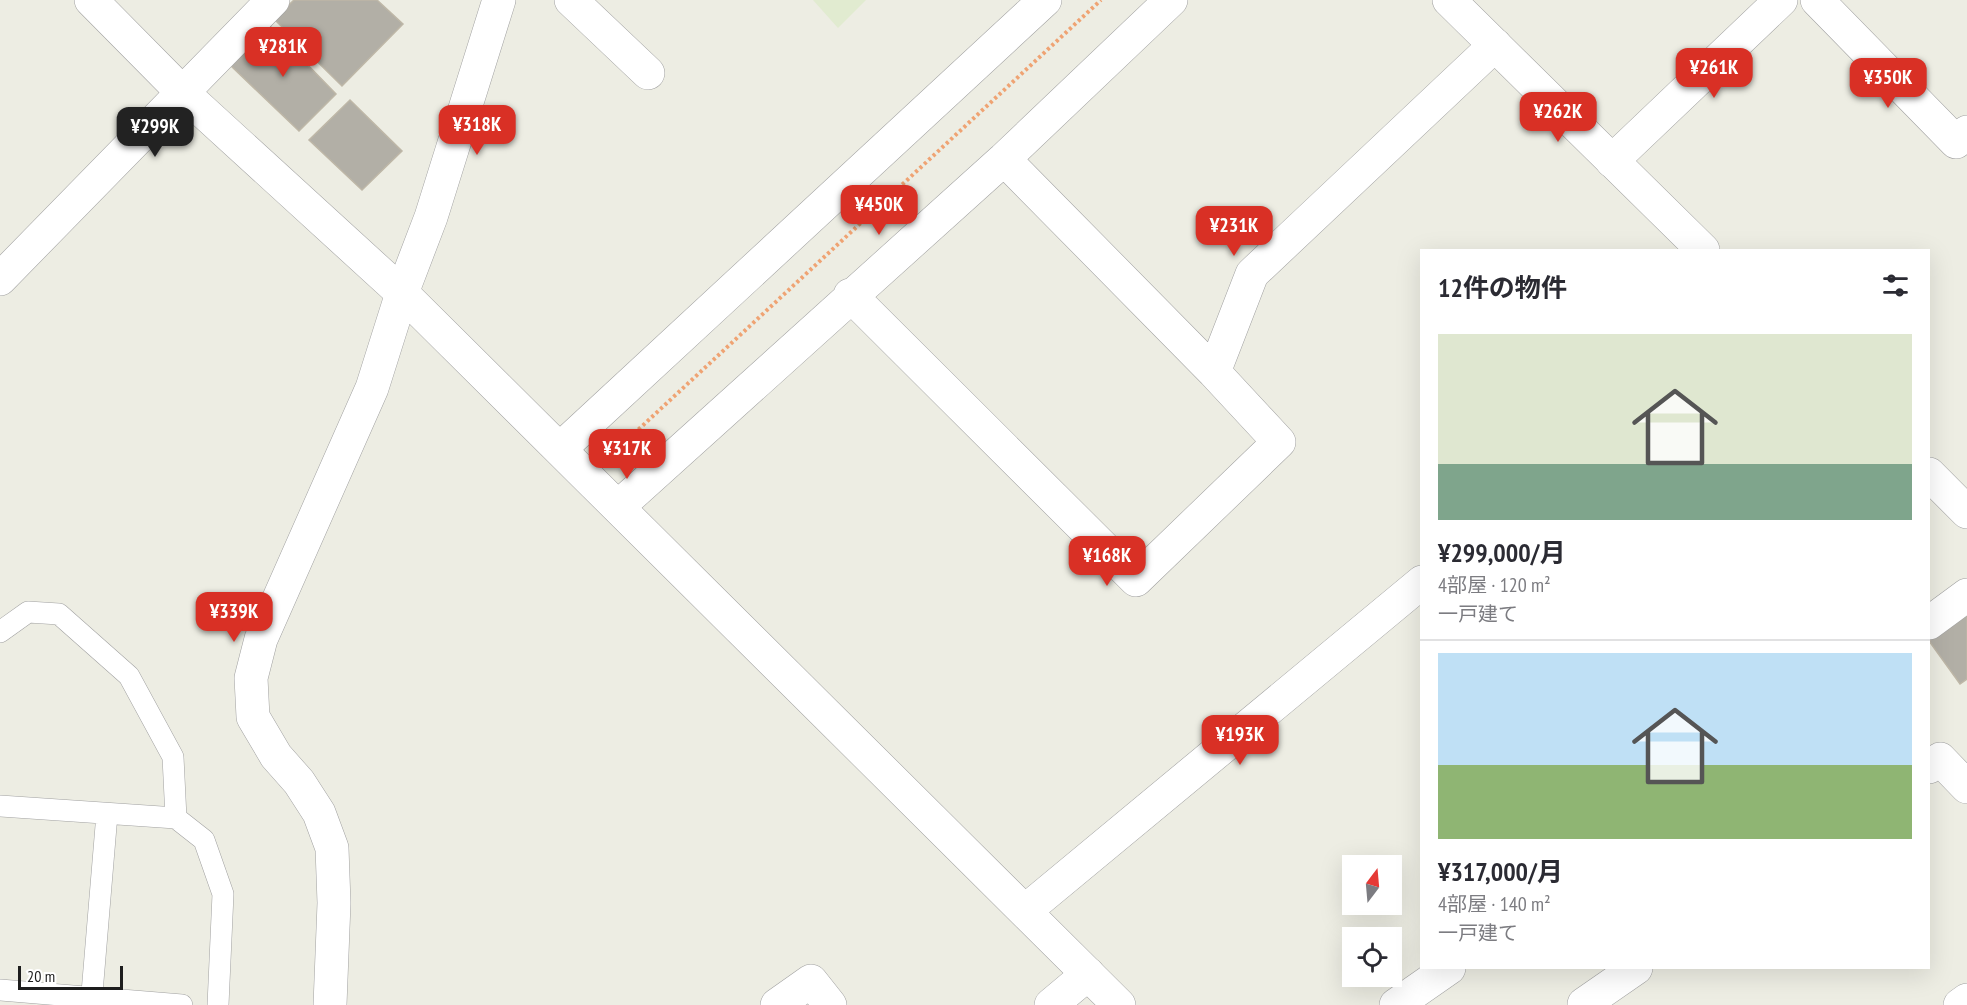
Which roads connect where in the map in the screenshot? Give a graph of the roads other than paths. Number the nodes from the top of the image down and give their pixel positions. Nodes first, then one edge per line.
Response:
1 (90, 0) edge
2 (273, 0) edge
3 (499, 0) edge
4 (571, 0) edge
5 (1045, 0) edge
6 (1171, 0) edge
7 (1449, 0) edge
8 (1781, 0) edge
9 (1817, 0) edge
10 (1495, 45) junction
11 (648, 73) dead end
12 (183, 93) junction
13 (1967, 132) edge
14 (1004, 159) junction
15 (1612, 161) junction
16 (1702, 249) edge
17 (0, 279) edge
18 (402, 293) junction
19 (850, 295) junction
20 (1214, 372) junction
21 (560, 449) junction
22 (1930, 475) edge
23 (618, 507) junction
24 (1967, 512) edge
25 (1420, 584) edge
26 (1967, 595) edge
27 (1930, 622) edge
28 (0, 632) edge
29 (1930, 765) edge
30 (1967, 787) edge
31 (0, 806) edge
32 (107, 814) junction
33 (176, 818) junction
34 (1025, 911) junction
35 (1448, 969) edge
36 (1635, 969) edge
37 (1088, 974) junction
38 (0, 990) edge
39 (1967, 1000) edge
40 (92, 1001) edge
41 (182, 1005) edge
42 (218, 1005) edge
43 (330, 1005) edge
44 (777, 1005) edge
45 (830, 1005) edge
46 (1051, 1005) edge
47 (1119, 1005) edge
48 (1396, 1005) edge
49 (1585, 1005) edge
50 (1960, 1005) edge

1 - 12 street
2 - 12 street
3 - 18 street
4 - 11 street
5 - 21 street
6 - 14 street
7 - 10 street
8 - 15 street
9 - 13 street
10 - 15 street
10 - 20 street
12 - 17 street
12 - 18 street
14 - 19 street
14 - 20 street
15 - 16 street
18 - 21 street
18 - 43 street
19 - 20 street
19 - 23 street
21 - 23 street
22 - 24 street
23 - 34 street
25 - 34 street
26 - 27 street
28 - 33 lane
29 - 30 street
31 - 32 lane
32 - 33 lane
32 - 40 lane
33 - 42 lane
34 - 37 street
35 - 48 street
36 - 49 street
37 - 46 street
37 - 47 street
38 - 40 lane
39 - 50 street
40 - 41 lane
44 - 45 street

